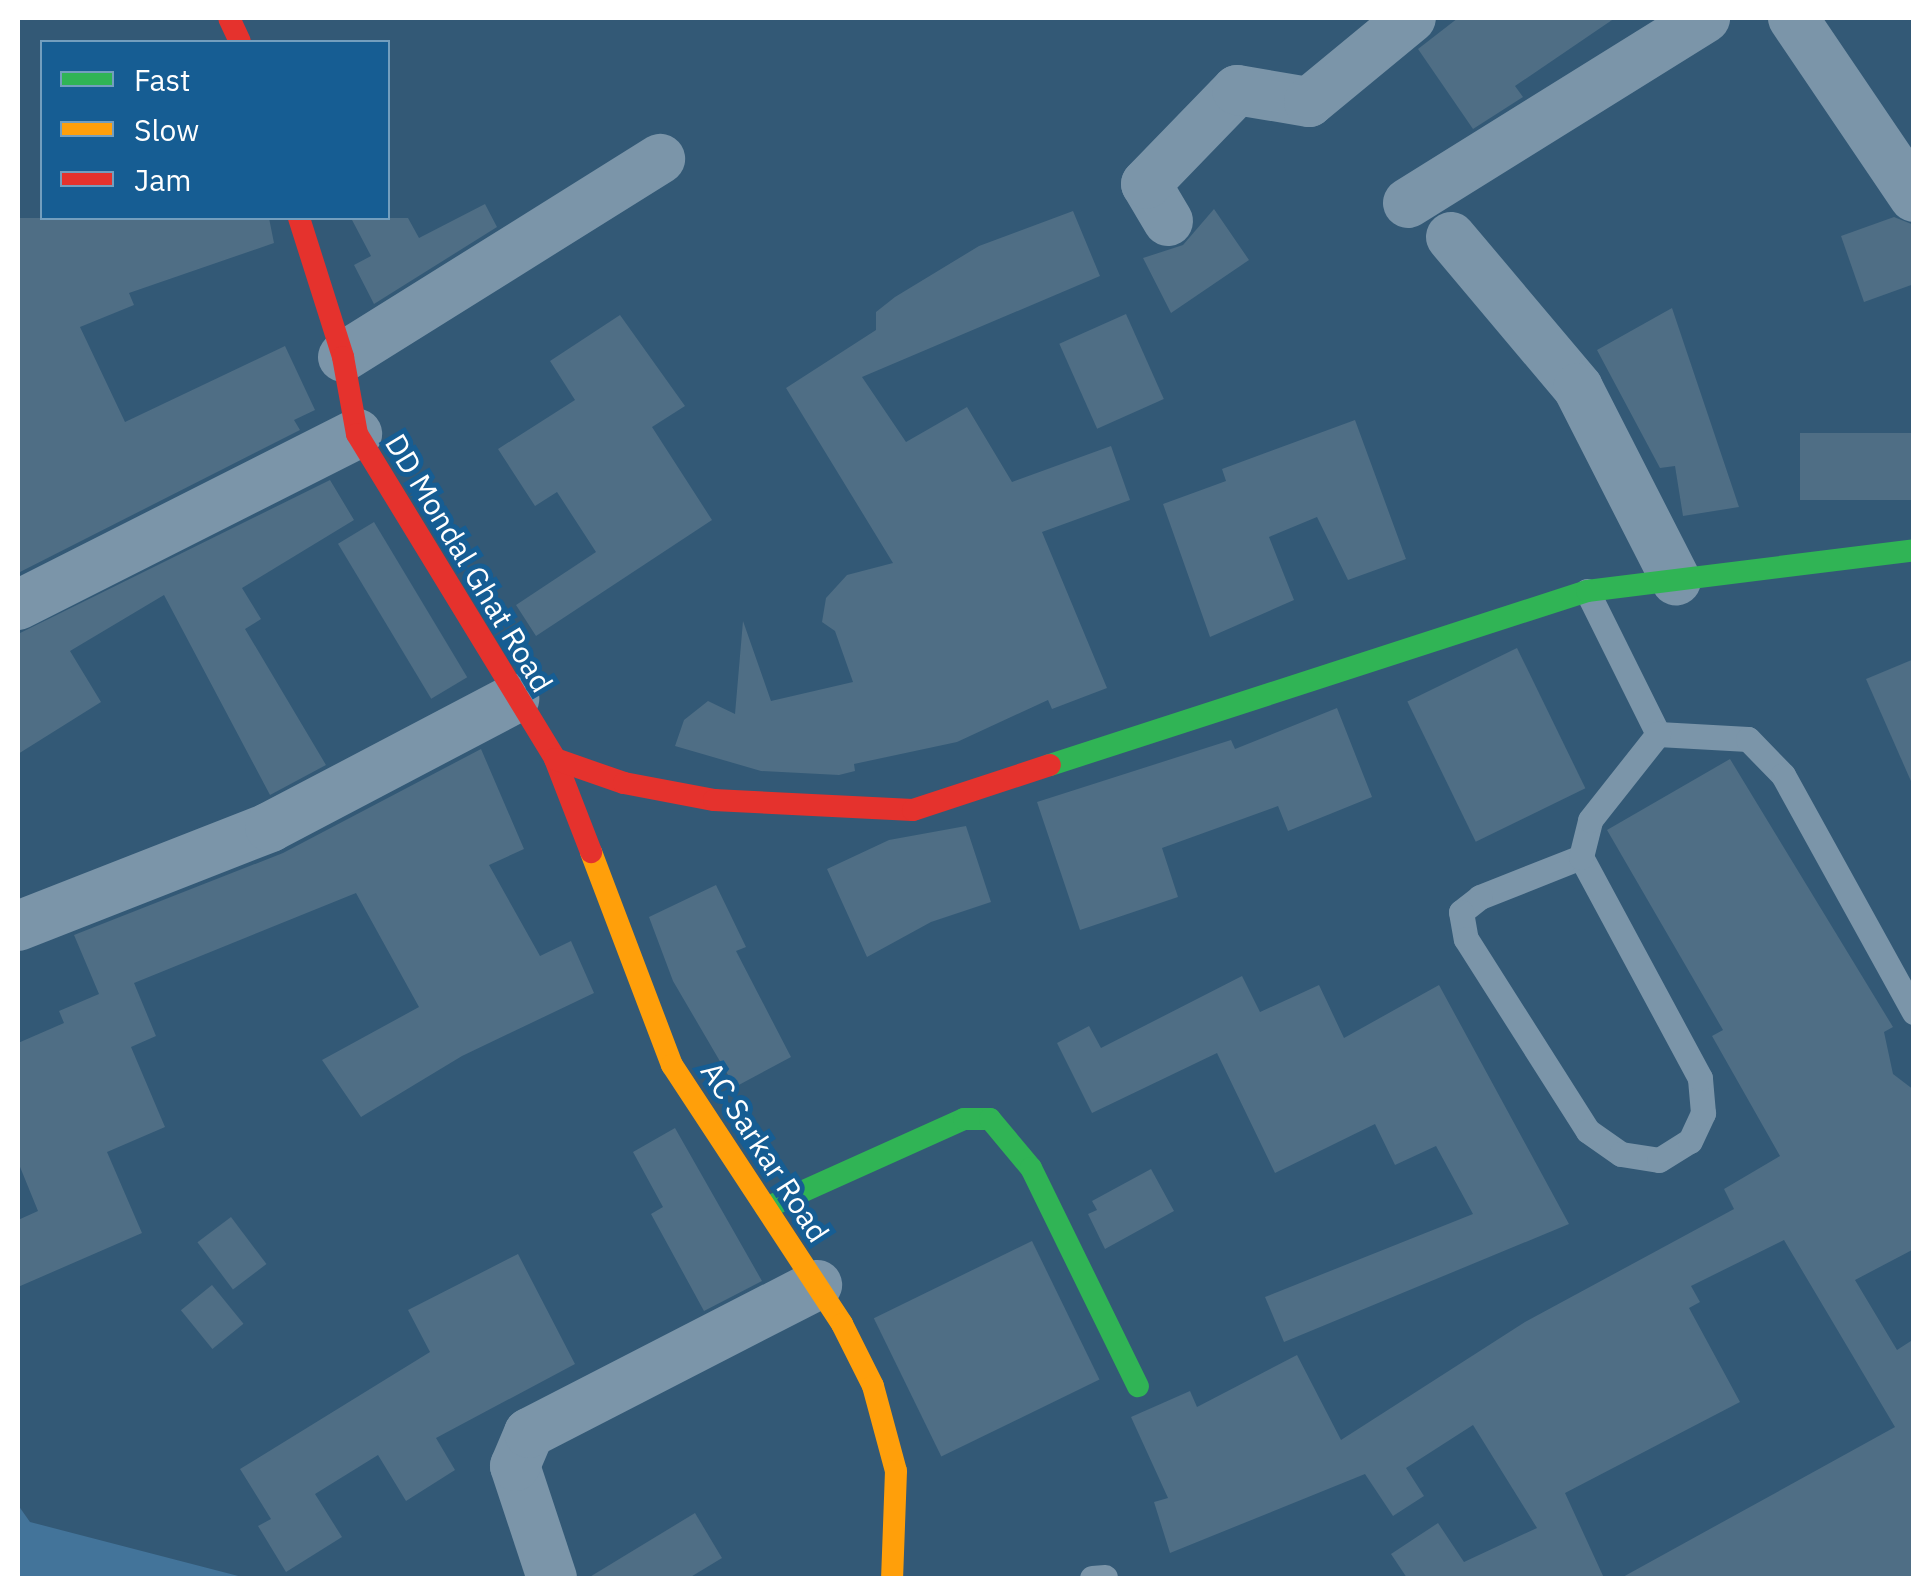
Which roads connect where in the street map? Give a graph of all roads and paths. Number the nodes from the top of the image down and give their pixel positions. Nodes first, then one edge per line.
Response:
1 (1411, 18) edge
2 (1705, 18) edge
3 (1793, 18) edge
4 (660, 159) dead end
5 (1914, 196) edge
6 (1408, 203) dead end
7 (300, 220) edge
8 (1168, 221) dead end
9 (1451, 238) dead end
10 (342, 356) junction
11 (357, 434) junction
12 (1914, 550) edge
13 (1676, 580) junction
14 (1587, 592) junction
15 (18, 605) edge
16 (514, 699) junction
17 (1658, 734) junction
18 (554, 758) junction
19 (1582, 858) junction
20 (18, 926) edge
21 (1914, 1012) edge
22 (766, 1208) junction
23 (817, 1285) junction
24 (1138, 1386) dead end
25 (1105, 1577) edge
26 (552, 1578) edge
27 (892, 1578) edge
28 (1092, 1578) edge

1 - 8 street
2 - 6 street
3 - 5 street
4 - 10 street
7 - 10 street, DD Mondal Ghat Road
9 - 13 street
10 - 11 street, DD Mondal Ghat Road
11 - 15 street
11 - 16 street, DD Mondal Ghat Road
12 - 13 street
13 - 14 street
14 - 17 lane
14 - 18 street
16 - 18 street, DD Mondal Ghat Road
16 - 20 street
17 - 19 lane
17 - 21 lane
18 - 22 street, AC Sarkar Road
19 - 19 lane
22 - 23 street, AC Sarkar Road
22 - 24 street
23 - 26 street
23 - 27 street, AC Sarkar Road
25 - 28 lane

